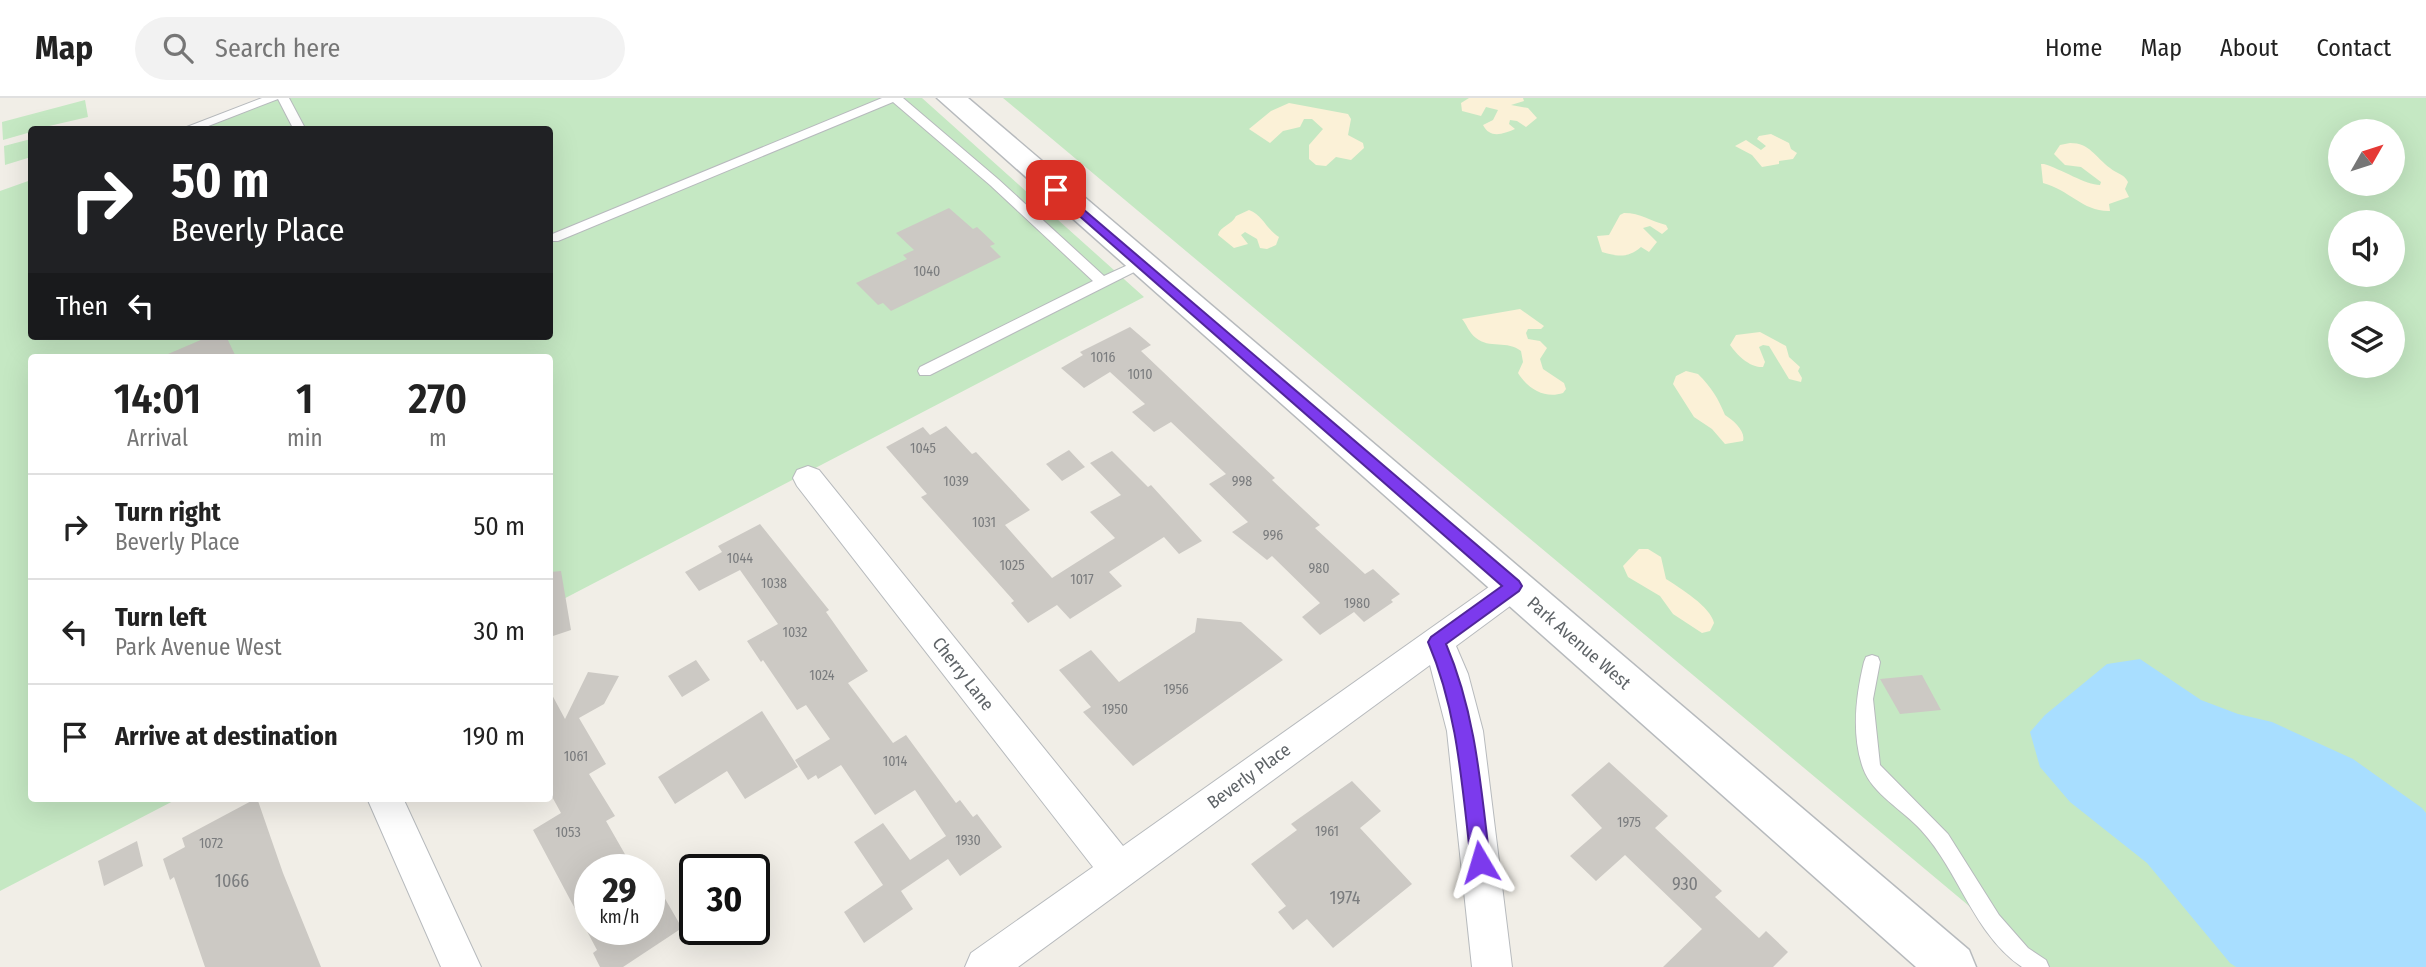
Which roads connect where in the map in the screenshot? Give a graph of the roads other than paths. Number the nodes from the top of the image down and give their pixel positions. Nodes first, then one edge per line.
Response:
1 (273, 98) edge
2 (283, 98) edge
3 (894, 98) edge
4 (951, 98) edge
5 (196, 126) edge
6 (298, 126) edge
7 (553, 238) dead end
8 (1141, 263) junction
9 (1101, 282) junction
10 (925, 371) dead end
11 (808, 478) dead end
12 (1514, 586) junction
13 (1437, 642) junction
14 (1872, 662) dead end
15 (388, 802) edge
16 (1119, 870) junction
17 (461, 967) edge
18 (985, 967) edge
19 (1492, 967) edge
20 (1952, 967) edge
21 (2039, 967) edge

1 - 5 lane
2 - 6 lane
3 - 7 lane
3 - 9 lane
4 - 8 street, Park Avenue West
8 - 9 lane
8 - 12 street, Park Avenue West
9 - 10 lane
11 - 16 street, Cherry Lane
12 - 13 street, Beverly Place
12 - 20 street, Park Avenue West
13 - 16 street, Beverly Place
13 - 19 street
14 - 21 lane
15 - 17 street
16 - 18 street, Beverly Place

